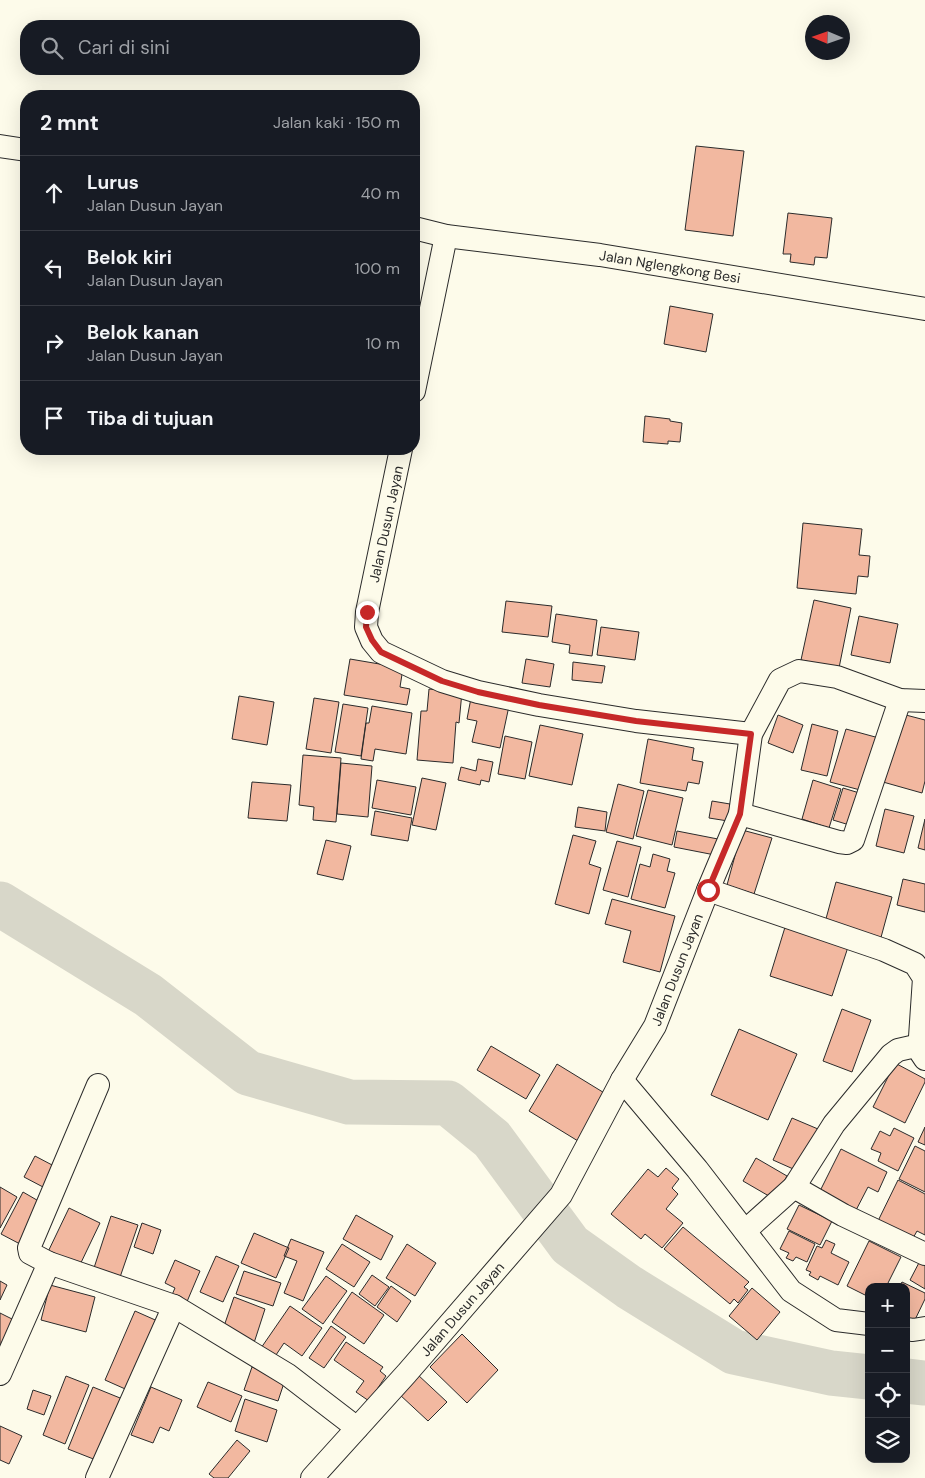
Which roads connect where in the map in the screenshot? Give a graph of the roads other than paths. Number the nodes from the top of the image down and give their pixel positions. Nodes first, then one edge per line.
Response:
1 (0, 146) edge
2 (20, 149) edge
3 (420, 230) edge
4 (446, 236) junction
5 (925, 309) edge
6 (420, 362) edge
7 (401, 455) edge
8 (900, 700) junction
9 (925, 701) edge
10 (751, 734) junction
11 (740, 814) junction
12 (708, 890) junction
13 (923, 1052) edge
14 (622, 1080) junction
15 (98, 1085) dead end
16 (794, 1187) junction
17 (745, 1231) junction
18 (925, 1254) edge
19 (49, 1263) junction
20 (174, 1306) junction
21 (865, 1324) edge
22 (925, 1328) edge
23 (910, 1330) edge
24 (0, 1374) edge
25 (357, 1428) junction
26 (97, 1478) edge
27 (312, 1478) edge

1 - 2 street
3 - 4 street, Jalan Nglengkong Besi
4 - 5 street, Jalan Nglengkong Besi
4 - 6 street
7 - 10 street, Jalan Dusun Jayan
8 - 9 street
8 - 10 street
8 - 11 street
10 - 11 street, Jalan Dusun Jayan
11 - 12 street, Jalan Dusun Jayan
12 - 13 street
12 - 14 street, Jalan Dusun Jayan
13 - 16 street
14 - 17 street
14 - 25 street, Jalan Dusun Jayan
15 - 19 street
16 - 17 street
16 - 18 street
17 - 21 street
19 - 20 street
19 - 24 street
20 - 25 street
20 - 26 street
22 - 23 street
25 - 27 street, Jalan Dusun Jayan

